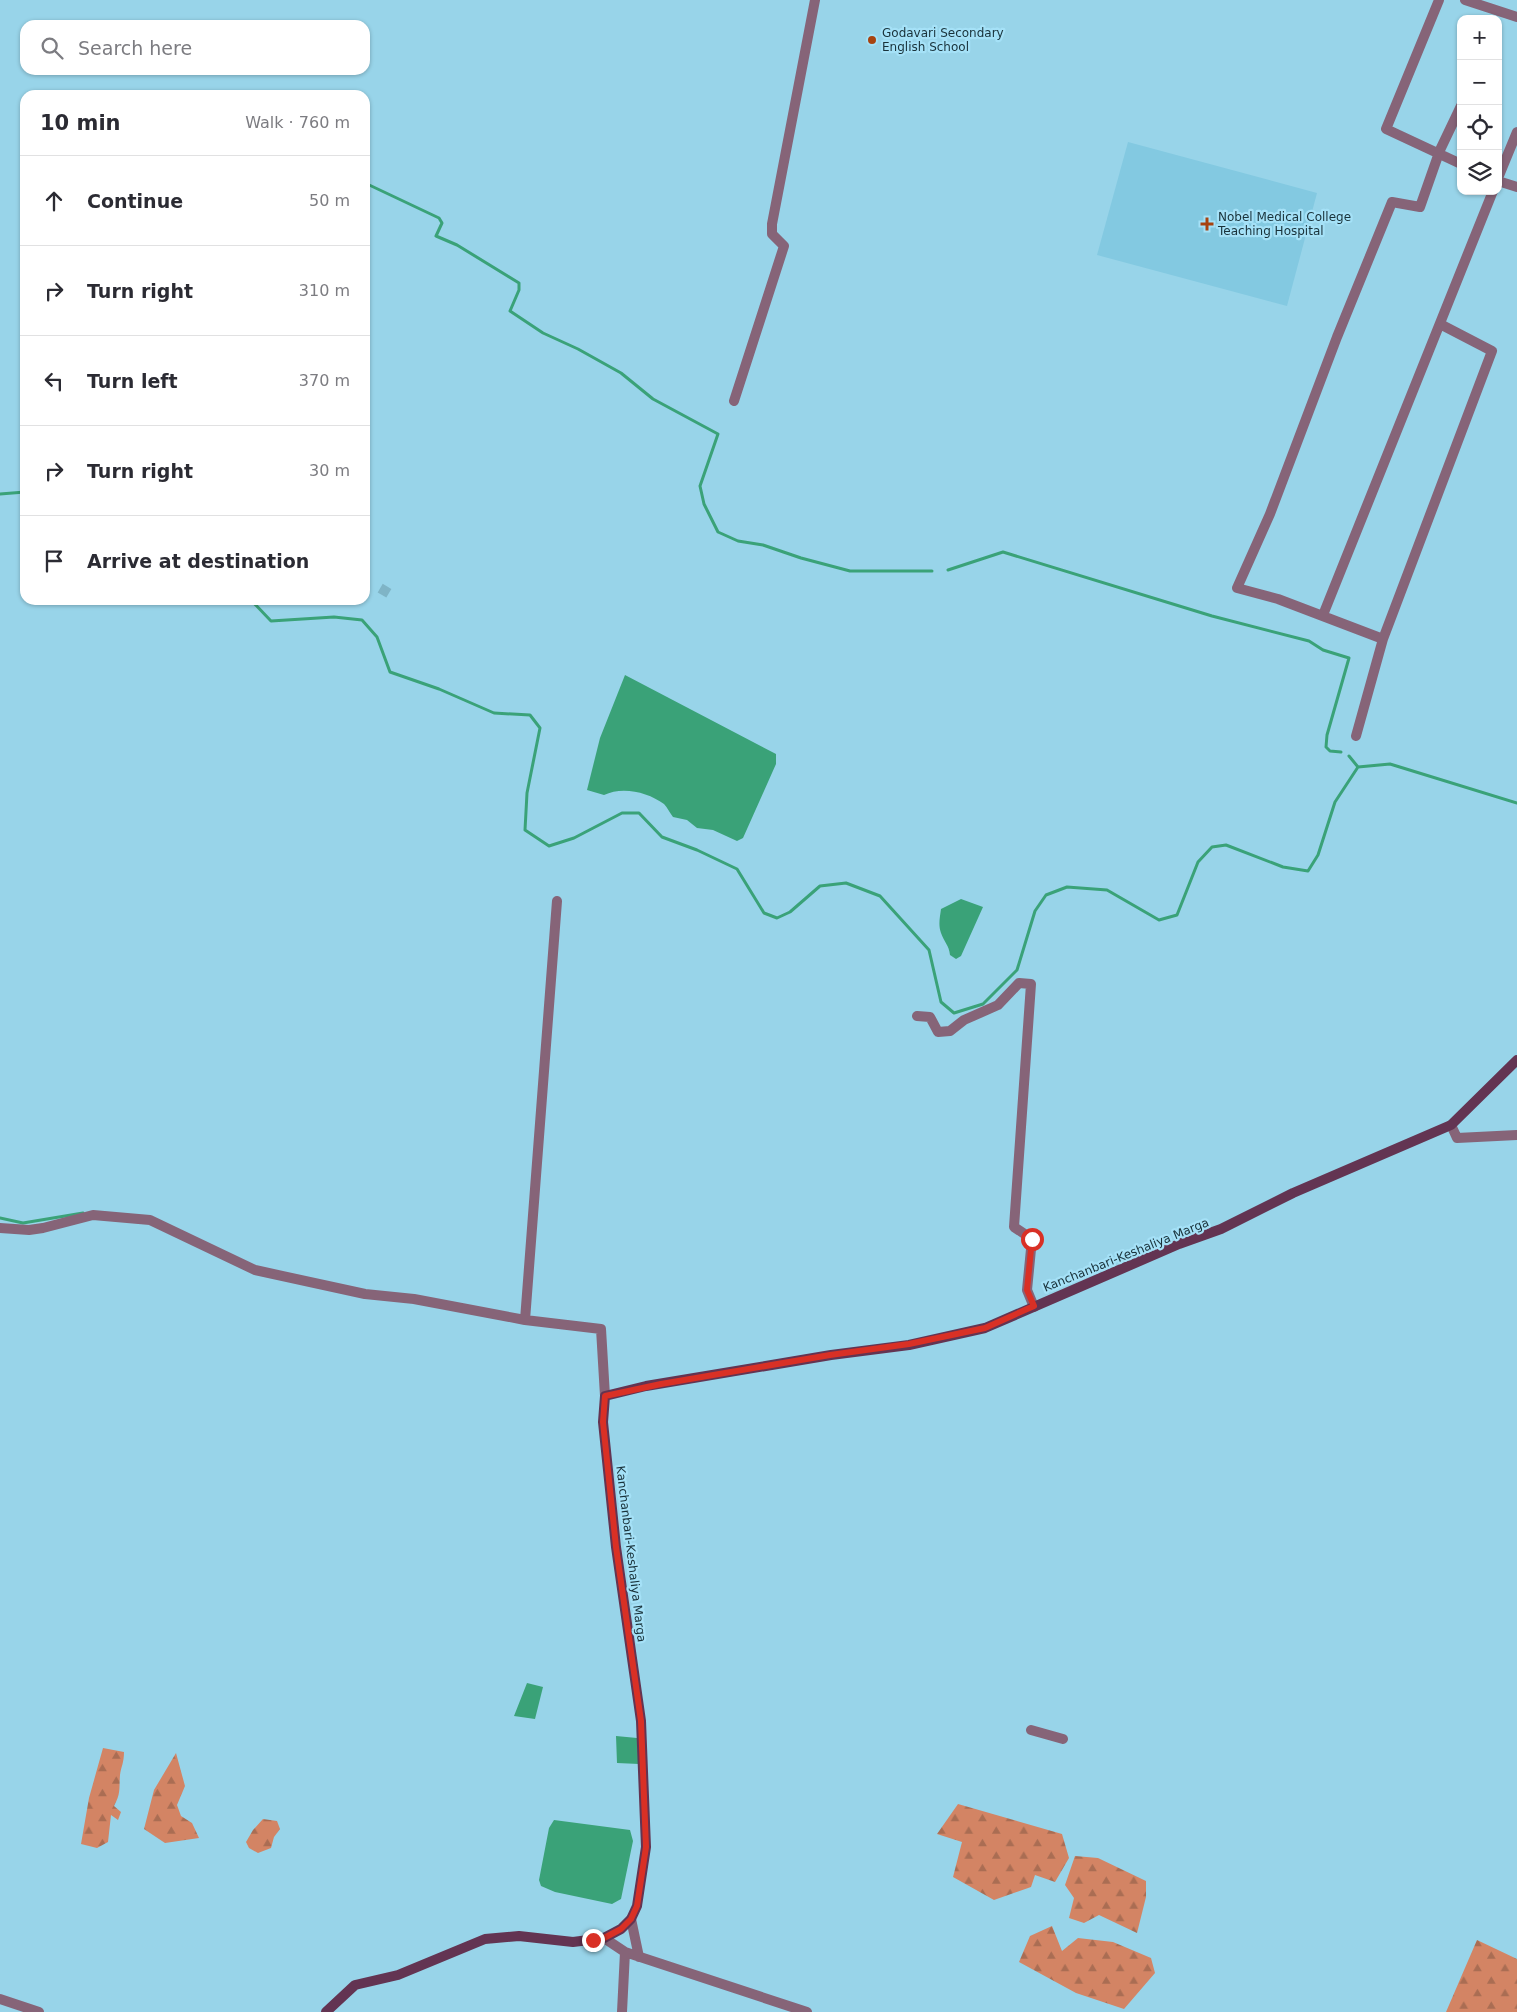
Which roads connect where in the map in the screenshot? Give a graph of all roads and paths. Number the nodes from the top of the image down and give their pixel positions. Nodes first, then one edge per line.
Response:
1 (815, 0) edge
2 (1439, 0) edge
3 (1464, 0) edge
4 (1498, 15) edge
5 (1502, 15) edge
6 (1517, 17) edge
7 (1457, 115) edge
8 (1517, 132) edge
9 (1439, 153) junction
10 (1457, 162) edge
11 (1502, 170) edge
12 (1502, 181) edge
13 (1517, 186) edge
14 (1491, 195) edge
15 (1440, 324) junction
16 (734, 401) dead end
17 (1323, 615) junction
18 (1383, 639) junction
19 (1356, 736) dead end
20 (557, 901) dead end
21 (918, 1016) dead end
22 (1517, 1060) edge
23 (1451, 1125) junction
24 (1517, 1135) edge
25 (0, 1228) edge
26 (1034, 1306) junction
27 (526, 1320) junction
28 (605, 1396) junction
29 (1031, 1730) dead end
30 (1063, 1739) dead end
31 (631, 1919) junction
32 (604, 1938) junction
33 (625, 1952) junction
34 (639, 1956) junction
35 (0, 1999) edge
36 (39, 2012) edge
37 (326, 2012) edge
38 (622, 2012) edge
39 (807, 2012) edge

1 - 16 street
2 - 9 street
3 - 4 street
5 - 6 street
7 - 9 street
8 - 11 street
9 - 10 street
9 - 17 street
12 - 13 street
14 - 15 street
15 - 17 street
15 - 18 street
17 - 18 street
18 - 19 street
20 - 27 street
21 - 26 street
22 - 23 street, Kanchanbari-Keshaliya Marga
23 - 24 street
23 - 26 street, Kanchanbari-Keshaliya Marga
25 - 27 street
26 - 28 street, Kanchanbari-Keshaliya Marga
27 - 28 street
28 - 31 street, Kanchanbari-Keshaliya Marga
29 - 30 street
31 - 32 street
31 - 34 street
32 - 33 street
32 - 37 street
33 - 34 street
33 - 38 street
34 - 39 street
35 - 36 street

